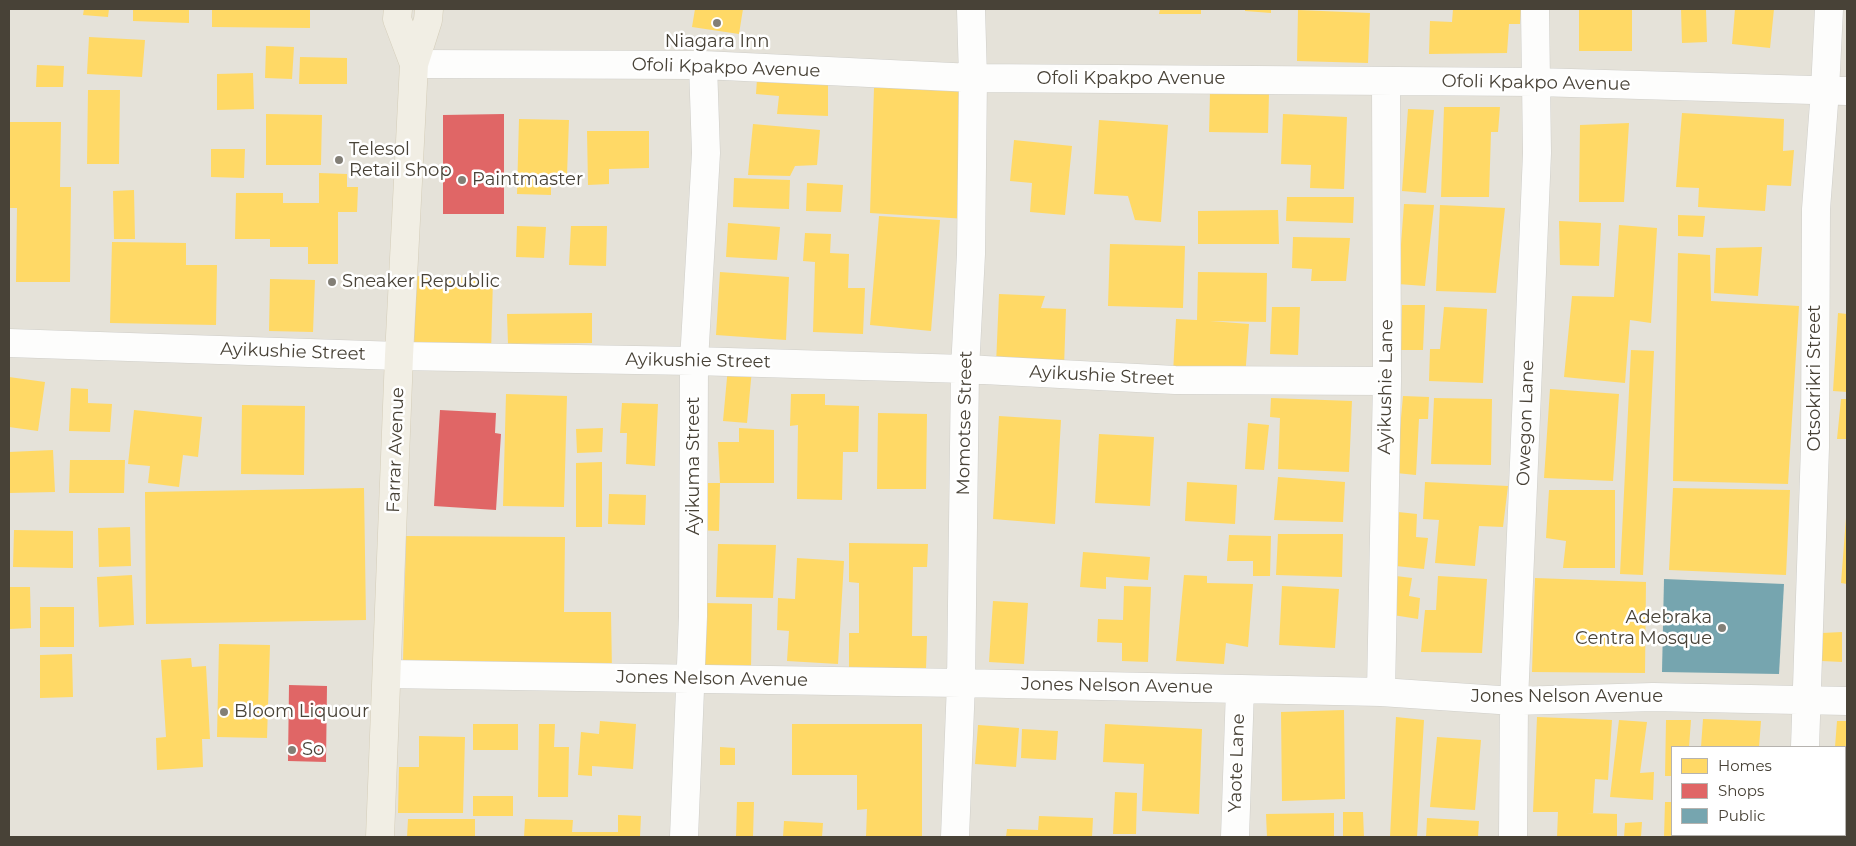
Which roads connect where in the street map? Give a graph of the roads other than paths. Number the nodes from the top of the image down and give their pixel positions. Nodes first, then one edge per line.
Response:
1 (398, 9) edge
2 (428, 9) edge
3 (971, 9) edge
4 (1534, 9) edge
5 (1828, 9) edge
6 (414, 64) junction
7 (703, 65) junction
8 (973, 78) junction
9 (1386, 81) junction
10 (1536, 82) junction
11 (1836, 90) edge
12 (9, 343) edge
13 (399, 356) junction
14 (694, 361) junction
15 (965, 369) junction
16 (1387, 381) junction
17 (387, 674) junction
18 (690, 678) junction
19 (961, 683) junction
20 (1240, 689) junction
21 (1381, 692) junction
22 (1514, 700) junction
23 (1806, 701) junction
24 (1847, 702) edge
25 (1805, 746) edge
26 (380, 837) edge
27 (684, 837) edge
28 (954, 837) edge
29 (1235, 837) edge
30 (1512, 837) edge

1 - 6 main road, Farrar Avenue
2 - 6 main road, Farrar Avenue
3 - 8 street, Momotse Street
4 - 10 street, Owegon Lane
5 - 11 street, Otsokrikri Street
6 - 7 street, Ofoli Kpakpo Avenue
6 - 13 main road, Farrar Avenue
7 - 8 street, Ofoli Kpakpo Avenue
7 - 14 street, Ayikuma Street
8 - 9 street, Ofoli Kpakpo Avenue
8 - 15 street, Momotse Street
9 - 10 street, Ofoli Kpakpo Avenue
9 - 16 street, Ayikushie Lane
10 - 11 street, Ofoli Kpakpo Avenue
10 - 22 street, Owegon Lane
11 - 23 street, Otsokrikri Street
12 - 13 street, Ayikushie Street
13 - 14 street, Ayikushie Street
13 - 17 main road, Farrar Avenue
14 - 15 street, Ayikushie Street
14 - 18 street, Ayikuma Street
15 - 16 street, Ayikushie Street
15 - 19 street, Momotse Street
16 - 21 street, Ayikushie Lane
17 - 18 street, Jones Nelson Avenue
17 - 26 main road, Farrar Avenue
18 - 19 street, Jones Nelson Avenue
18 - 27 street, Ayikuma Street
19 - 20 street, Jones Nelson Avenue
19 - 28 street, Momotse Street
20 - 21 street, Jones Nelson Avenue
20 - 29 street, Yaote Lane
21 - 22 street, Jones Nelson Avenue
22 - 23 street, Jones Nelson Avenue
22 - 30 street, Owegon Lane
23 - 24 street, Jones Nelson Avenue
23 - 25 street, Otsokrikri Street

